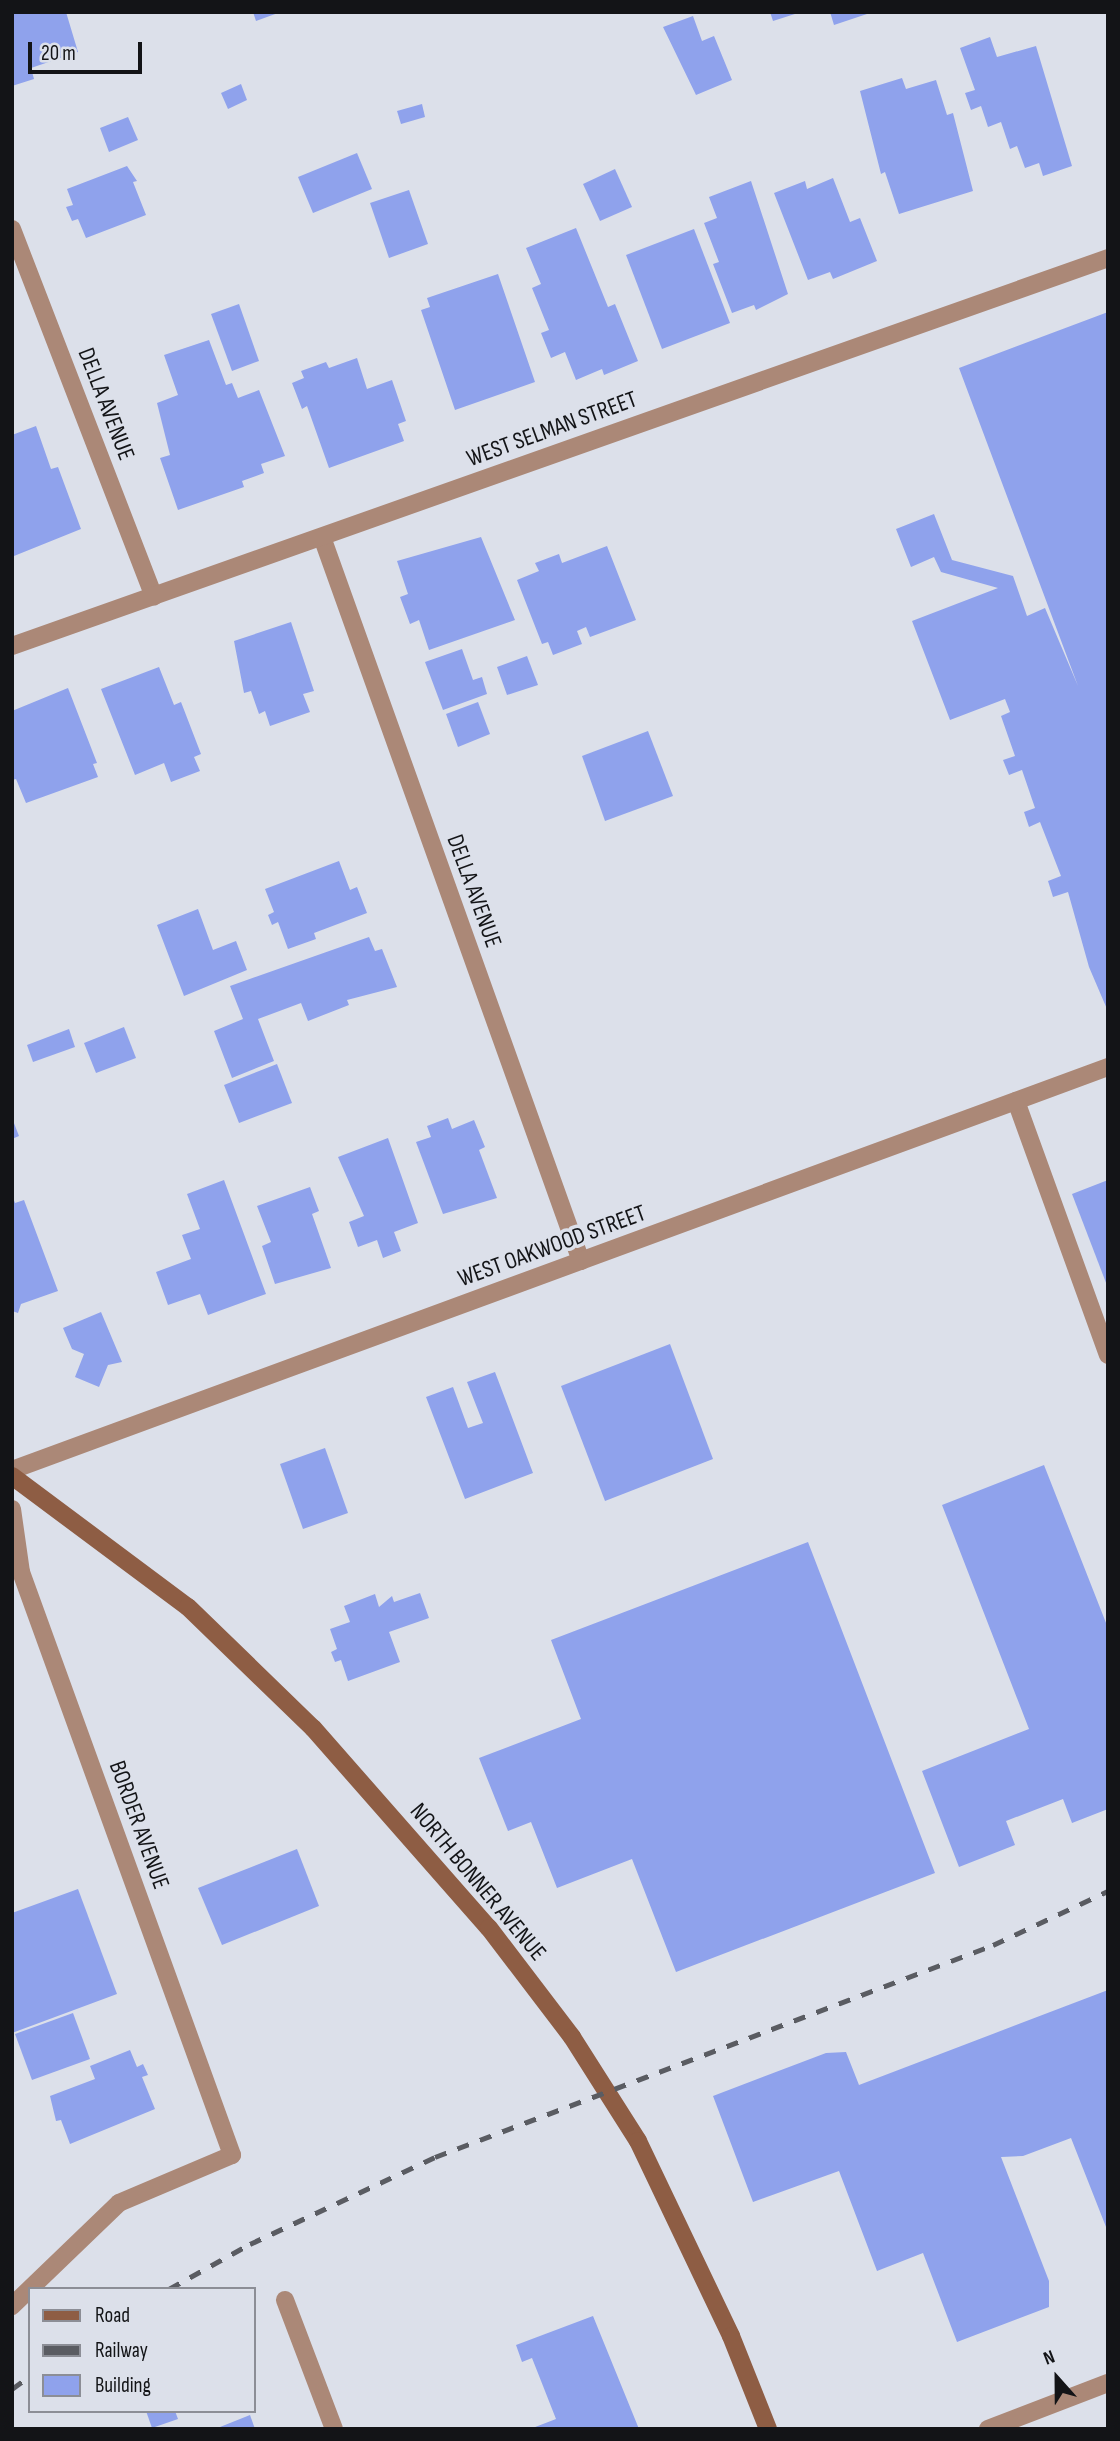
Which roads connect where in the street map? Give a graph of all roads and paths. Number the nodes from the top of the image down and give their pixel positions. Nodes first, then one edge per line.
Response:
1 (12, 229) edge
2 (1108, 258) edge
3 (322, 537) junction
4 (154, 597) junction
5 (12, 646) edge
6 (1108, 1067) edge
7 (1016, 1101) junction
8 (581, 1261) junction
9 (1108, 1355) edge
10 (12, 1470) edge
11 (12, 1476) edge
12 (12, 1508) edge
13 (32, 2287) edge
14 (28, 2291) edge
15 (285, 2300) dead end
16 (12, 2306) edge
17 (1108, 2383) edge
18 (334, 2429) edge
19 (768, 2429) edge
20 (988, 2429) edge

1 - 4 street, DELLA AVENUE
2 - 3 street, WEST SELMAN STREET
3 - 4 street, WEST SELMAN STREET
3 - 8 street, DELLA AVENUE
4 - 5 street, WEST SELMAN STREET
6 - 7 street, WEST OAKWOOD STREET
7 - 8 street, WEST OAKWOOD STREET
7 - 9 street
8 - 10 street, WEST OAKWOOD STREET
11 - 19 street, NORTH BONNER AVENUE
12 - 13 street, BORDER AVENUE
14 - 16 street, BORDER AVENUE
15 - 18 street
17 - 20 street

